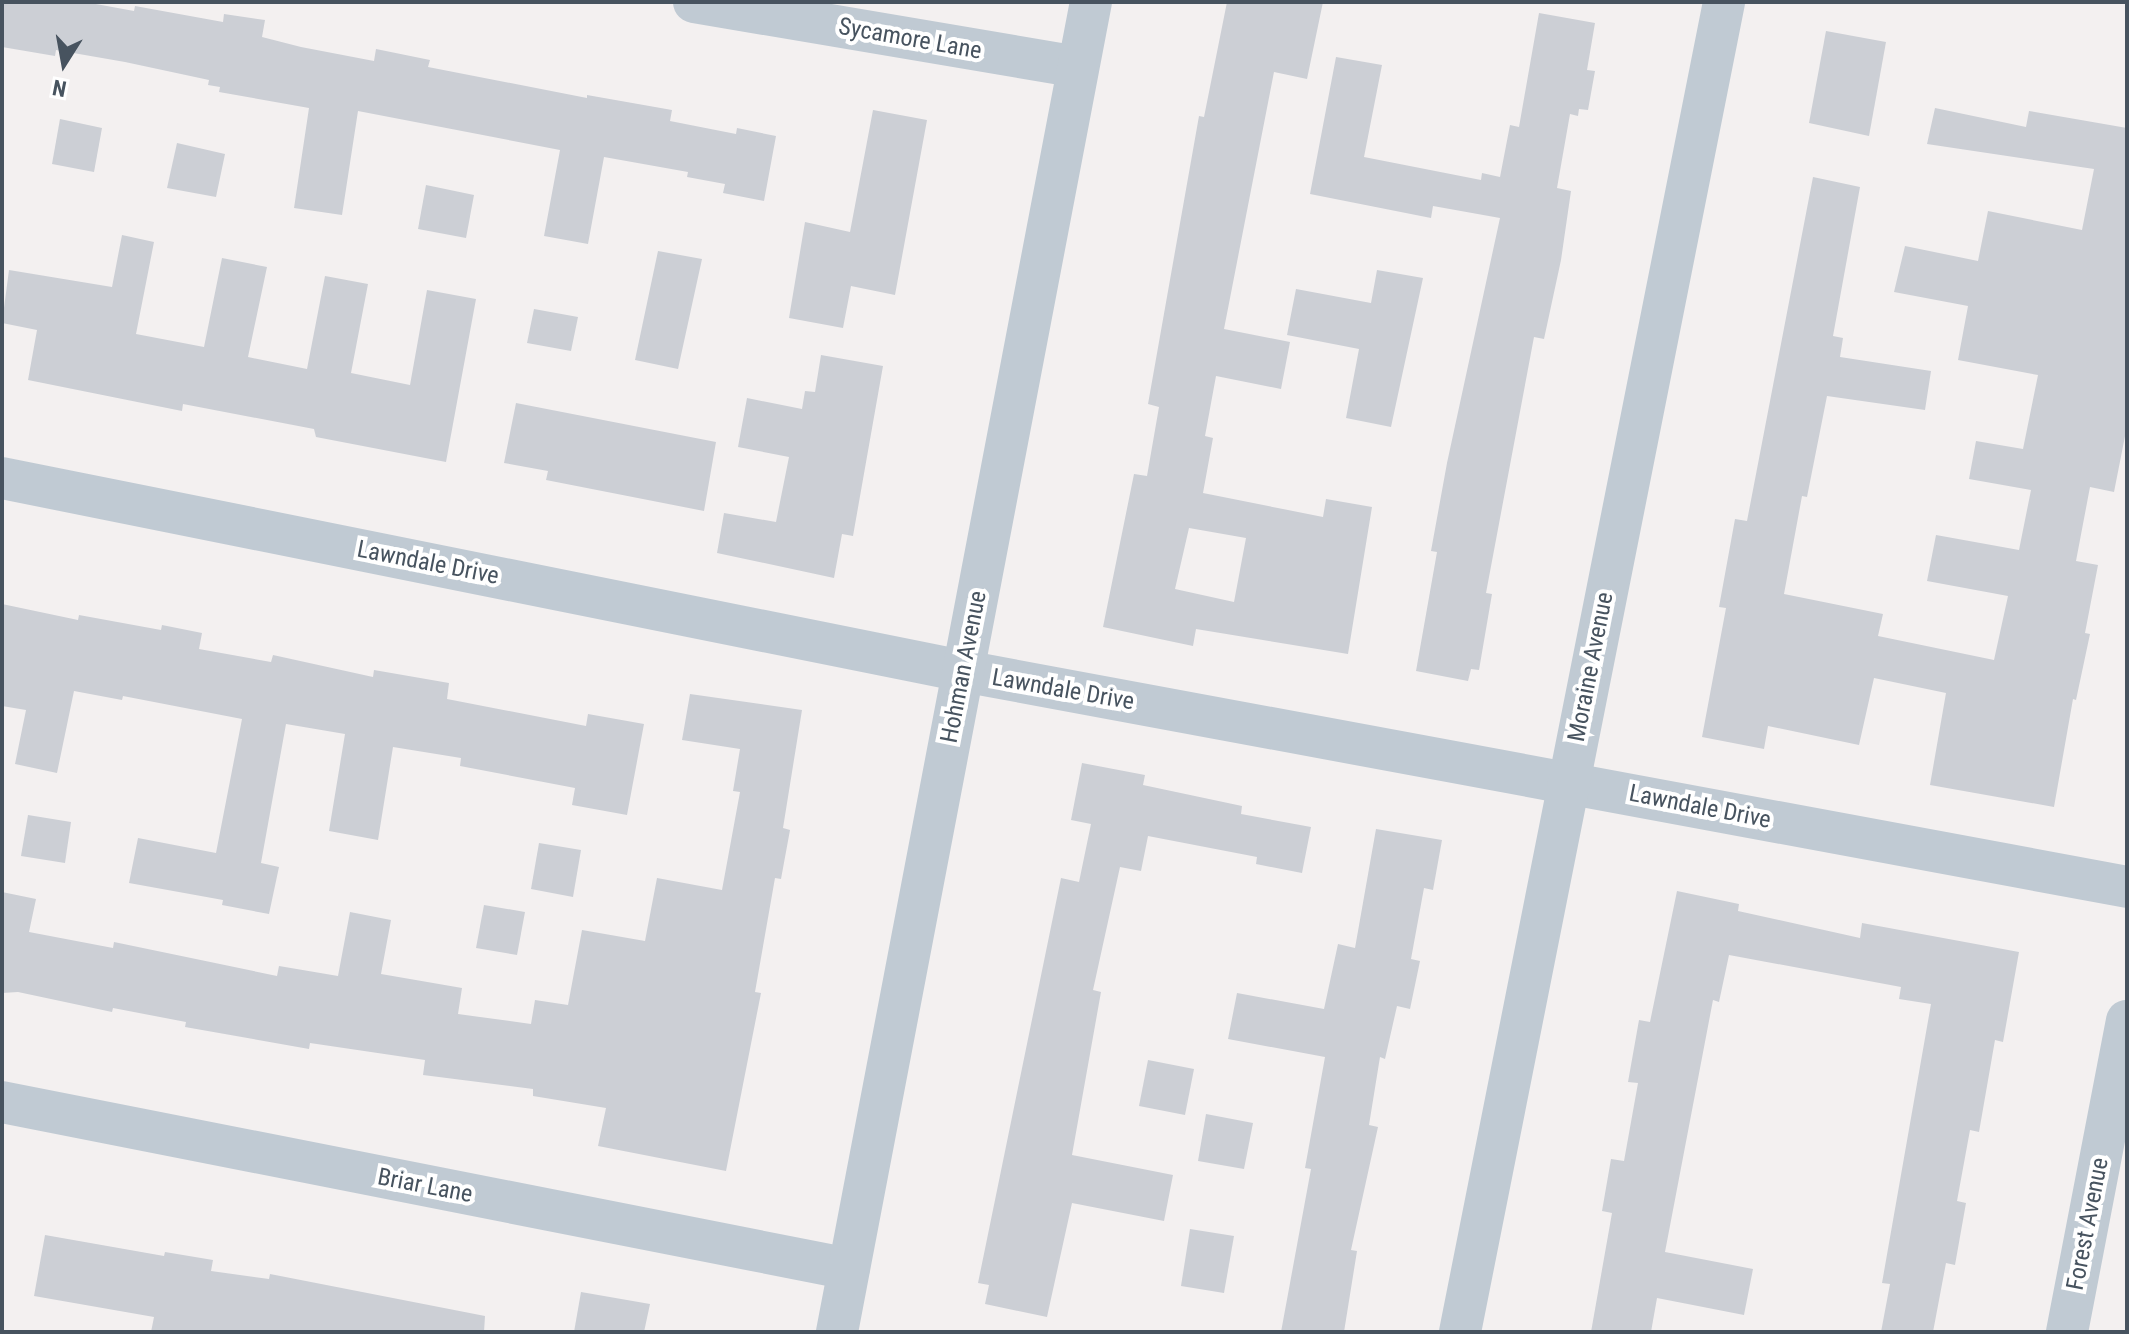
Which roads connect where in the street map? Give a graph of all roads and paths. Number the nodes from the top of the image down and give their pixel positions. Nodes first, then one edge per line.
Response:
1 (694, 2) edge
2 (1091, 2) edge
3 (1724, 2) edge
4 (1078, 67) junction
5 (2, 478) edge
6 (963, 671) junction
7 (1568, 782) junction
8 (2127, 887) edge
9 (2127, 1021) edge
10 (2, 1102) edge
11 (849, 1269) junction
12 (837, 1332) edge
13 (1460, 1332) edge
14 (2067, 1332) edge

1 - 4 street, Sycamore Lane
2 - 4 street, Hohman Avenue
3 - 7 street, Moraine Avenue
4 - 6 street, Hohman Avenue
5 - 6 street, Lawndale Drive
6 - 7 street, Lawndale Drive
6 - 11 street, Hohman Avenue
7 - 8 street, Lawndale Drive
7 - 13 street, Moraine Avenue
9 - 14 street, Forest Avenue
10 - 11 street, Briar Lane
11 - 12 street, Hohman Avenue

